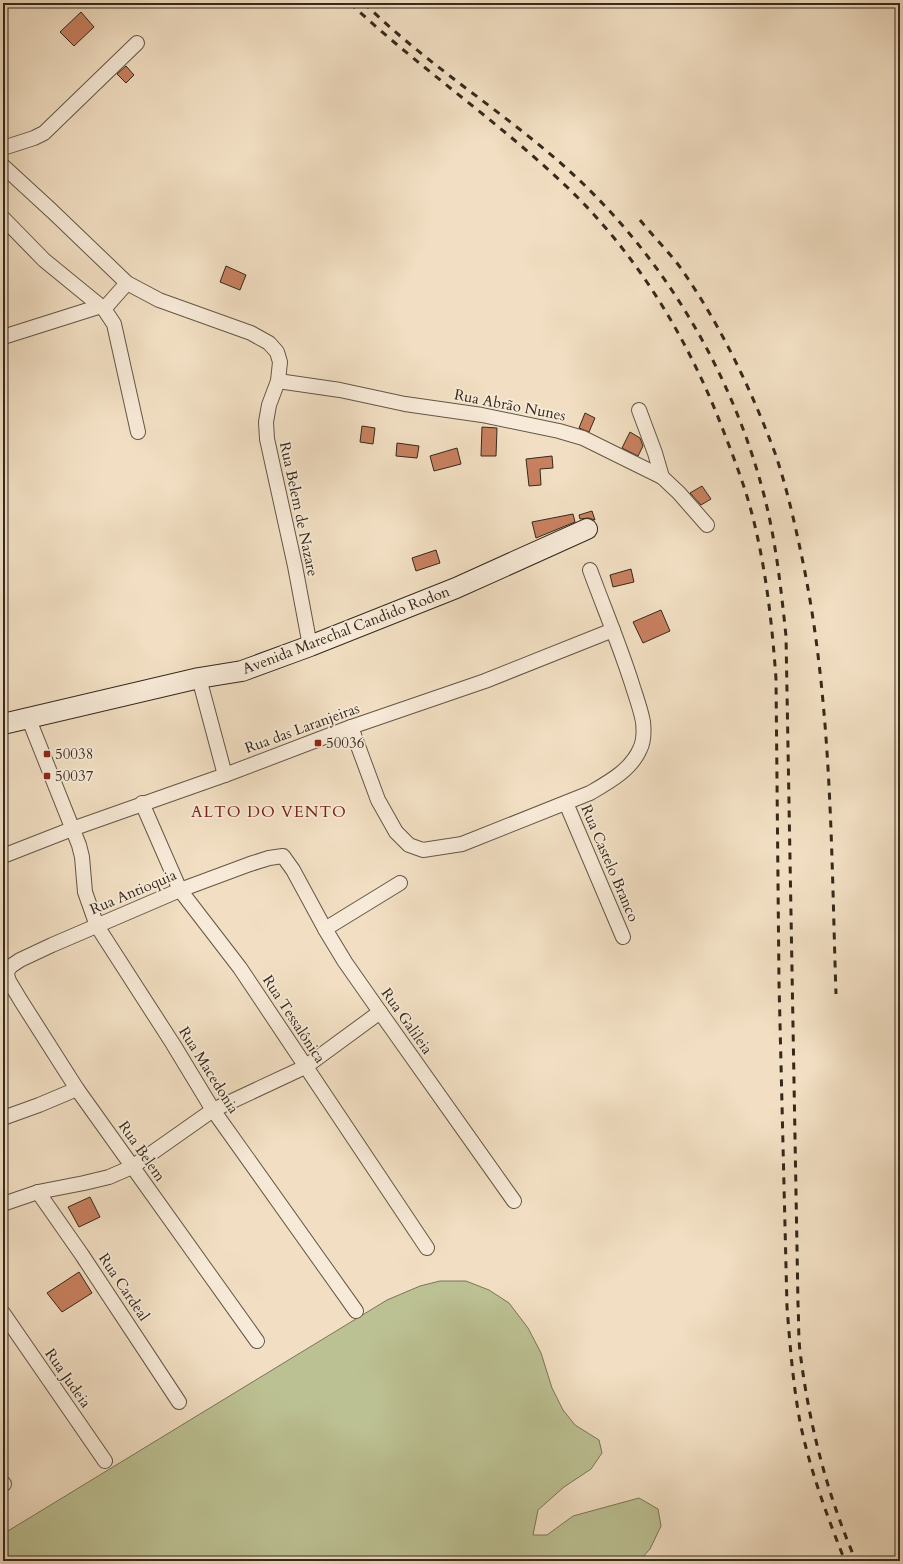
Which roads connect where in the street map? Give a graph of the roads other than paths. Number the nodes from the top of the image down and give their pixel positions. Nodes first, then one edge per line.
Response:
1 (137, 43) dead end
2 (3, 148) edge
3 (3, 166) edge
4 (3, 218) edge
5 (127, 283) junction
6 (102, 308) junction
7 (3, 337) edge
8 (278, 381) junction
9 (640, 410) dead end
10 (138, 432) dead end
11 (662, 477) junction
12 (708, 525) dead end
13 (587, 529) dead end
14 (590, 570) dead end
15 (613, 630) junction
16 (310, 646) junction
17 (199, 678) junction
18 (28, 717) junction
19 (3, 724) edge
20 (351, 727) junction
21 (225, 775) junction
22 (142, 803) junction
23 (566, 803) junction
24 (72, 829) junction
25 (3, 856) edge
26 (282, 856) joint
27 (400, 883) dead end
28 (180, 890) junction
29 (97, 926) junction
30 (324, 929) junction
31 (623, 937) dead end
32 (7, 975) joint
33 (380, 1012) junction
34 (305, 1067) junction
35 (77, 1089) junction
36 (213, 1110) junction
37 (3, 1118) edge
38 (132, 1166) junction
39 (38, 1192) junction
40 (514, 1201) dead end
41 (3, 1204) edge
42 (427, 1248) dead end
43 (356, 1311) dead end
44 (3, 1313) edge
45 (257, 1342) dead end
46 (179, 1402) dead end
47 (105, 1461) dead end

1 - 2 street
3 - 5 street, Rua Belem de Nazare
4 - 6 street
5 - 6 street
5 - 8 street, Rua Belem de Nazare
6 - 7 street
6 - 10 street
8 - 11 street, Rua Abrão Nunes
8 - 16 street, Rua Belem de Nazare
9 - 11 street
11 - 12 street, Rua Abrão Nunes
13 - 16 street, Avenida Marechal Candido Rodon
14 - 15 street, Rua Castelo Branco
15 - 20 street, Rua das Laranjeiras
15 - 23 street, Rua Castelo Branco
16 - 17 street, Avenida Marechal Candido Rodon
17 - 18 street, Avenida Marechal Candido Rodon
17 - 21 street
18 - 19 street, Avenida Marechal Candido Rodon
18 - 24 street, Rua Macedonia
20 - 21 street, Rua das Laranjeiras
20 - 23 street, Rua Castelo Branco
21 - 22 street, Rua das Laranjeiras
22 - 24 street, Rua das Laranjeiras
22 - 28 street, Rua Tessalônica
23 - 31 street, Rua Castelo Branco
24 - 25 street, Rua das Laranjeiras
24 - 29 street, Rua Macedonia
26 - 28 street, Rua Antioquia
26 - 30 street, Rua Galileia
27 - 30 street
28 - 29 street, Rua Antioquia
28 - 34 street, Rua Tessalônica
29 - 32 street, Rua Antioquia
29 - 36 street, Rua Macedonia
30 - 33 street, Rua Galileia
32 - 35 street, Rua Belem
33 - 34 street
33 - 40 street, Rua Galileia
34 - 36 street
34 - 42 street, Rua Tessalônica
35 - 37 street
35 - 38 street, Rua Belem
36 - 38 street
36 - 43 street, Rua Macedonia
38 - 39 street
38 - 45 street, Rua Belem
39 - 41 street
39 - 46 street, Rua Cardeal
44 - 47 street, Rua Judeia

